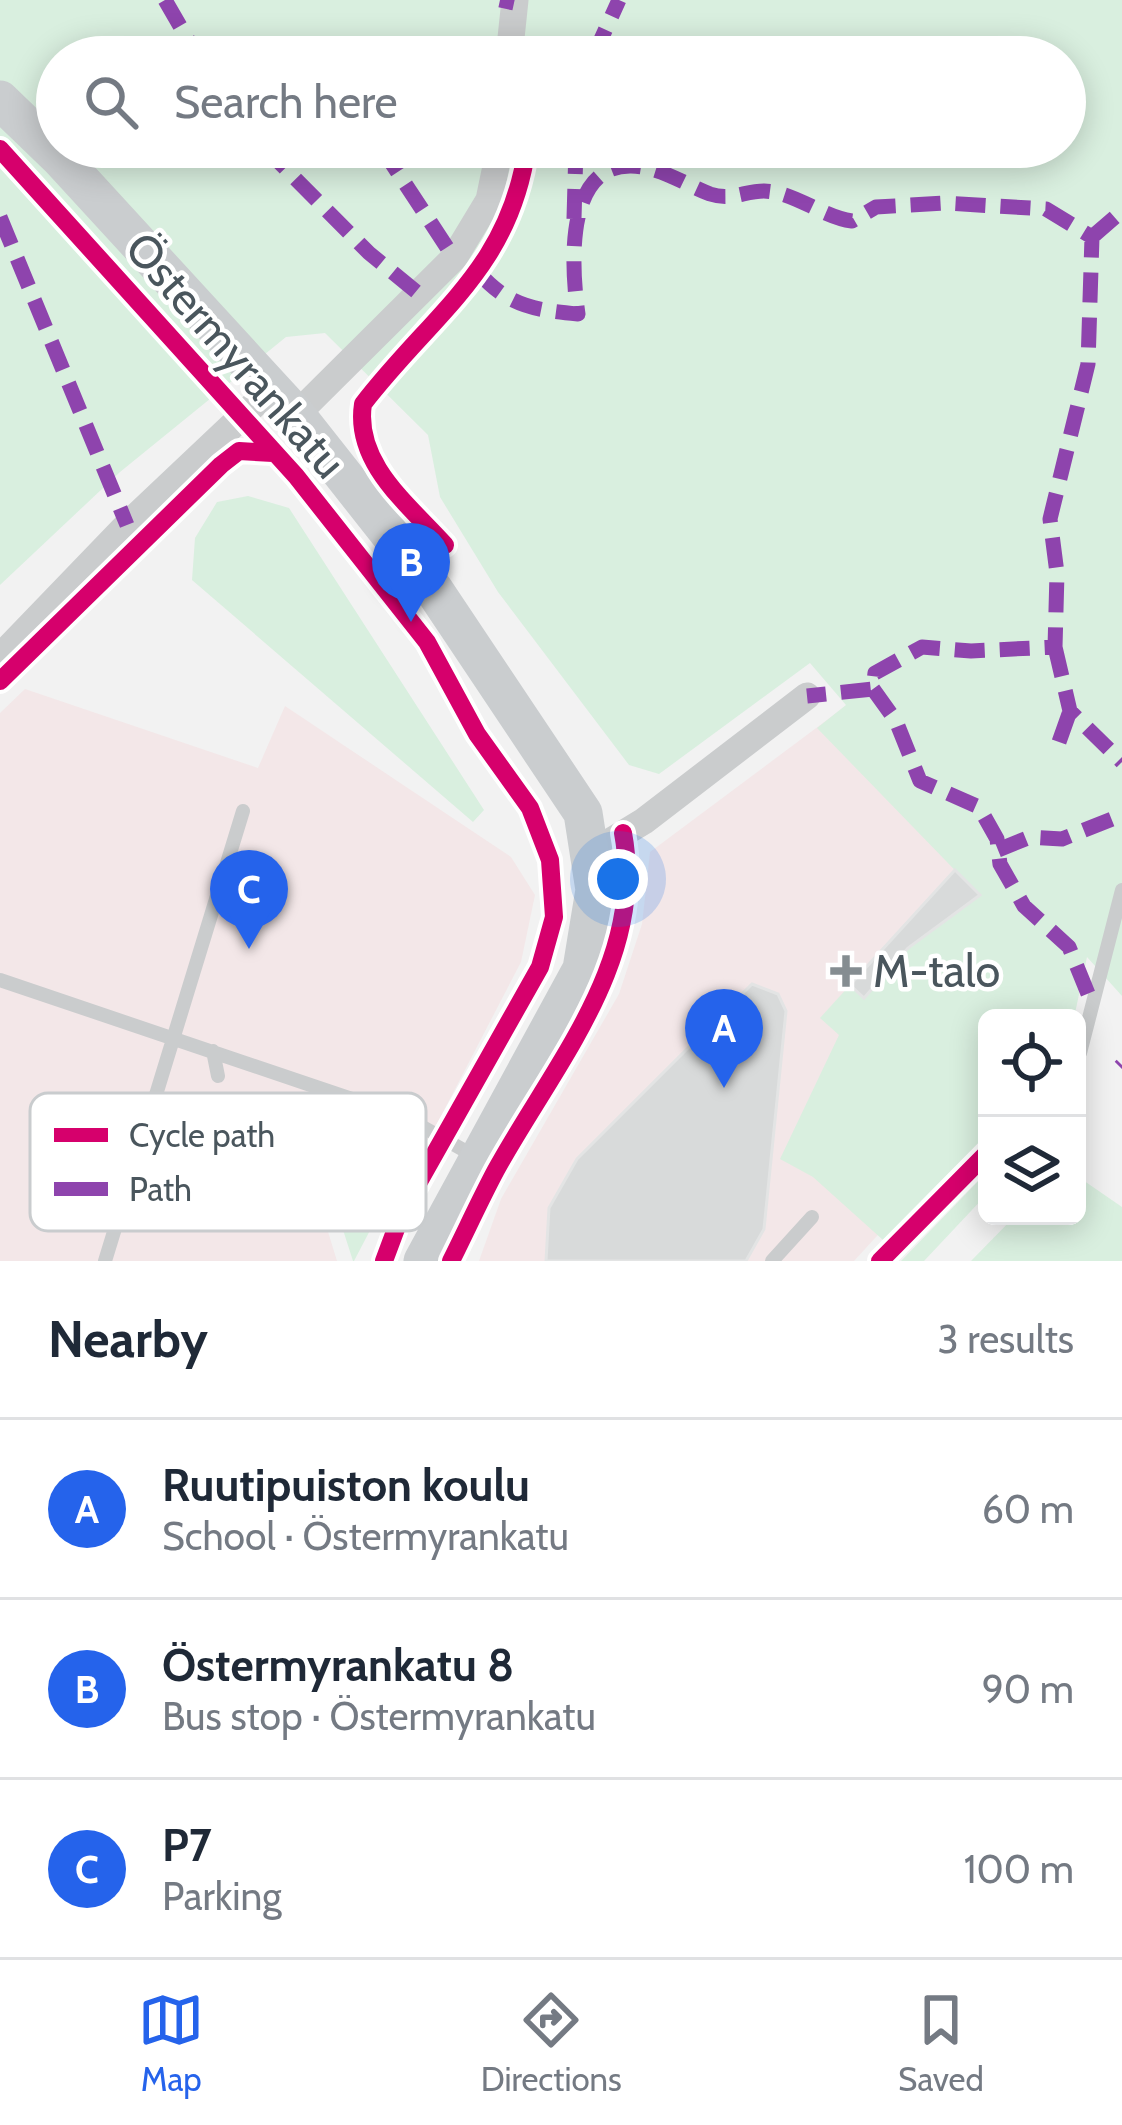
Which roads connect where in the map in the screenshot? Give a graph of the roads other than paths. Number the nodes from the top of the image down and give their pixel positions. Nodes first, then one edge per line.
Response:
1 (515, 0) edge
2 (511, 36) edge
3 (0, 100) edge
4 (36, 138) edge
5 (64, 168) edge
6 (496, 168) edge
7 (284, 402) junction
8 (0, 657) edge
9 (807, 696) dead end
10 (243, 811) dead end
11 (593, 852) junction
12 (1122, 890) edge
13 (0, 980) edge
14 (1086, 1030) edge
15 (173, 1035) junction
16 (213, 1051) junction
17 (218, 1076) dead end
18 (156, 1093) edge
19 (335, 1093) edge
20 (426, 1129) edge
21 (476, 1157) junction
22 (812, 1216) dead end
23 (114, 1231) edge
24 (105, 1261) edge
25 (424, 1261) edge
26 (772, 1261) edge

1 - 2 street
3 - 4 street, Östermyrankatu
5 - 7 street, Östermyrankatu
6 - 7 street
7 - 8 street
7 - 11 street, Östermyrankatu
9 - 11 street
10 - 15 lane
11 - 21 street, Östermyrankatu
12 - 14 lane
13 - 15 lane
15 - 16 lane
15 - 18 lane
16 - 17 lane
16 - 19 lane
20 - 21 lane
21 - 25 street, Östermyrankatu
22 - 26 lane
23 - 24 lane

